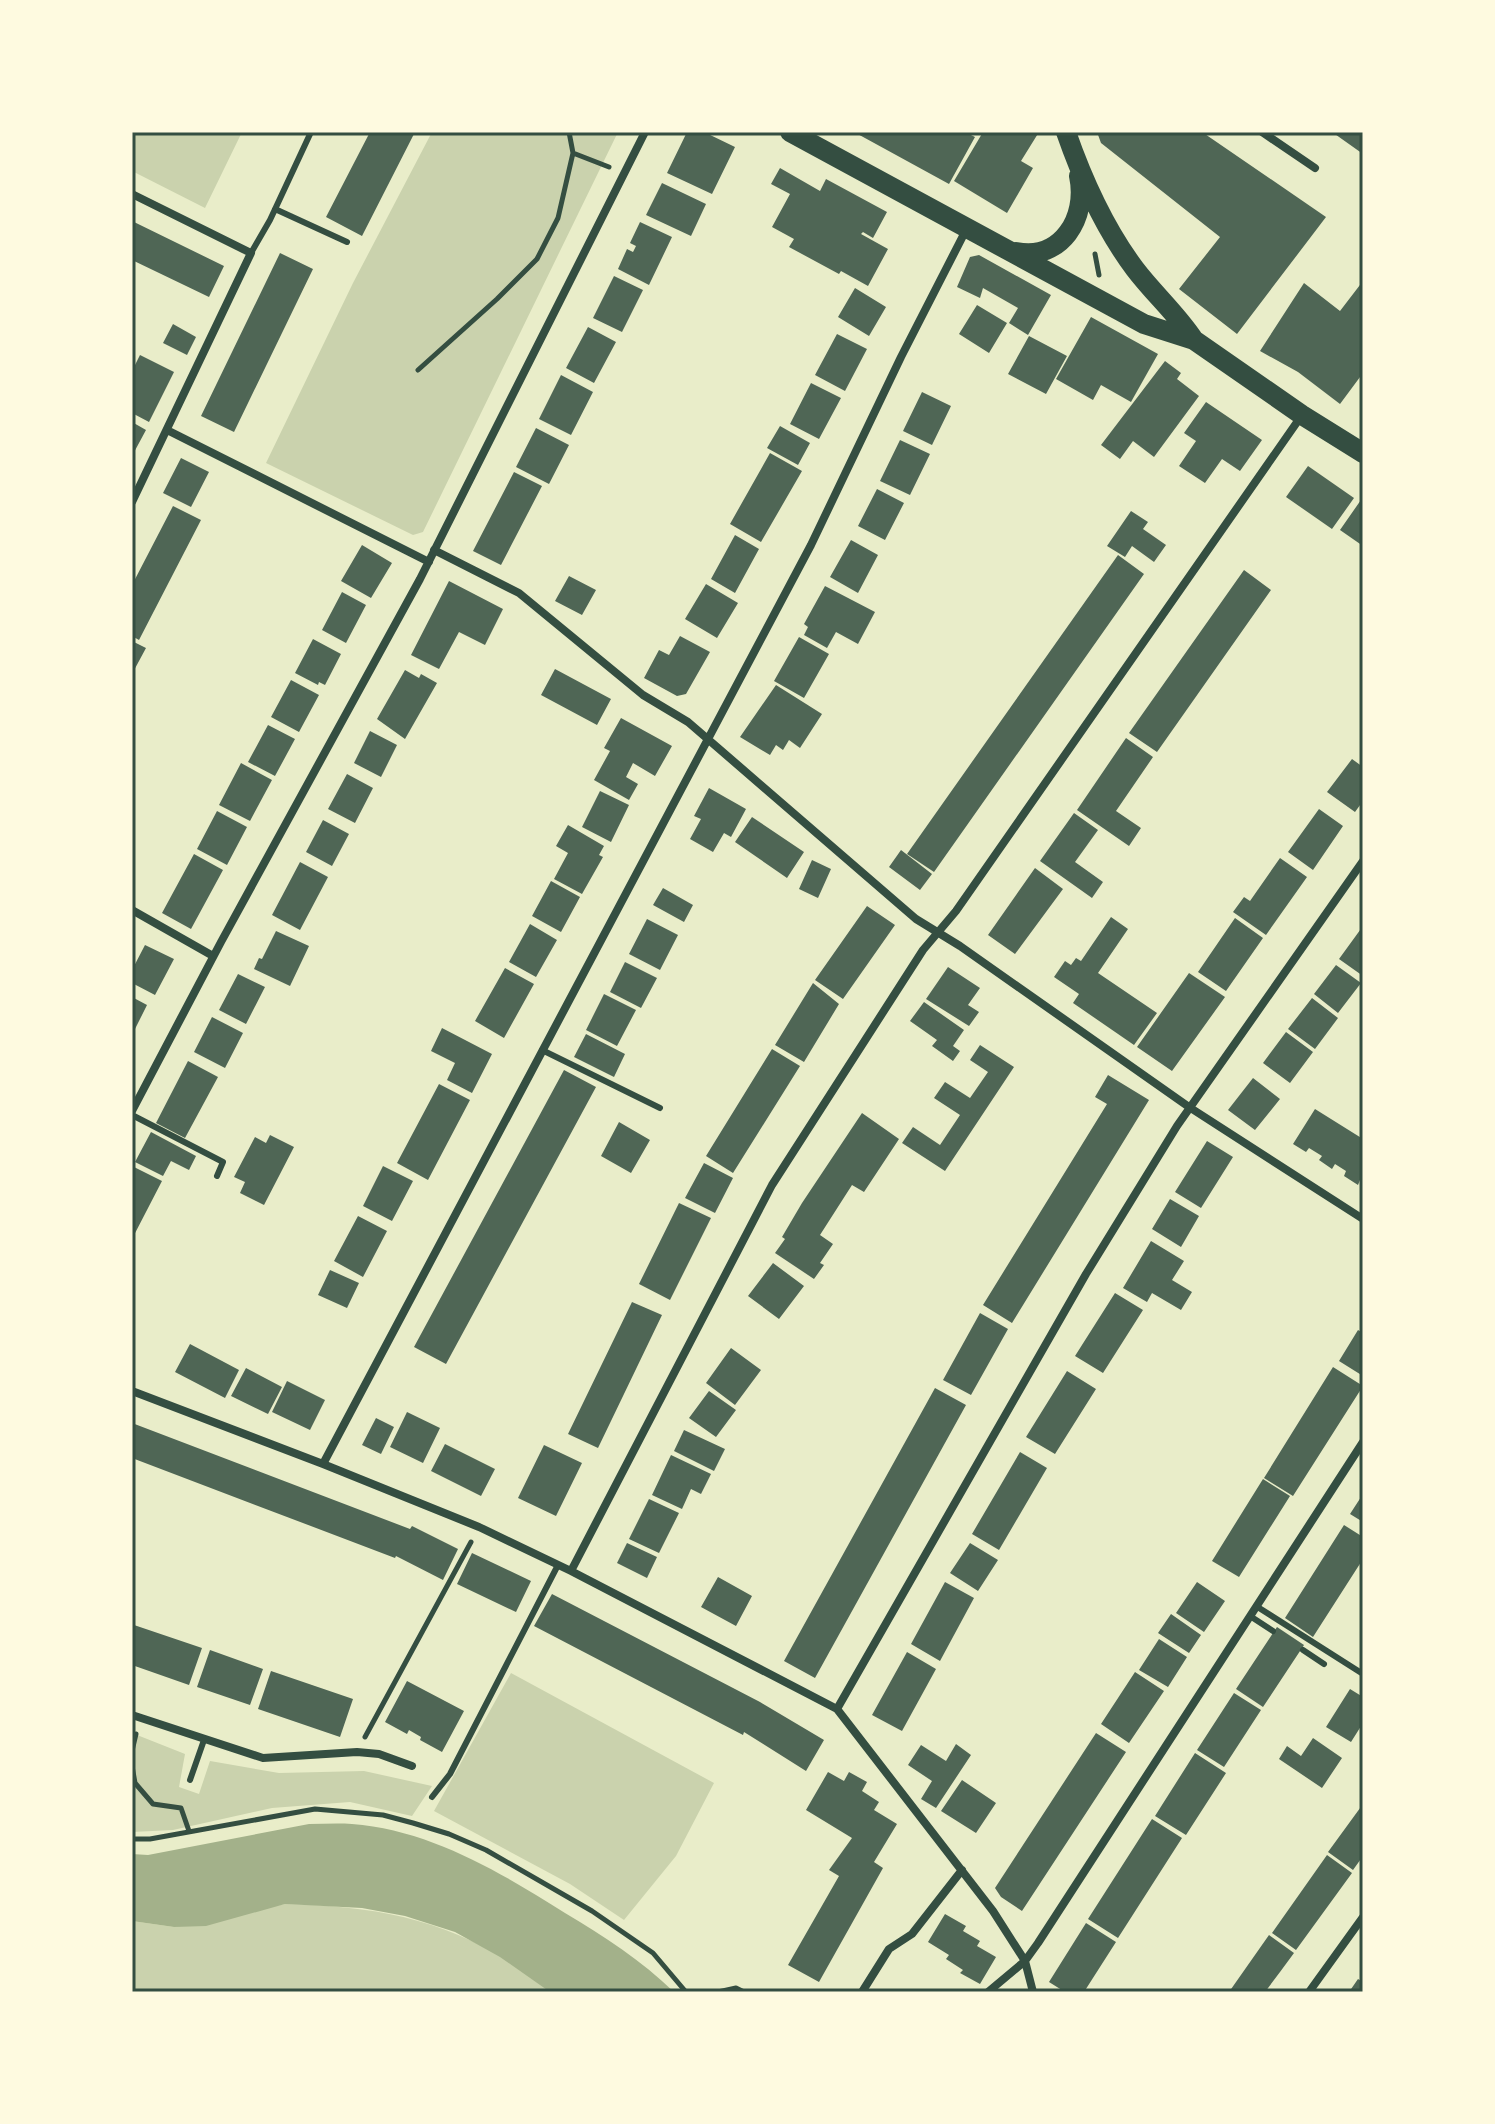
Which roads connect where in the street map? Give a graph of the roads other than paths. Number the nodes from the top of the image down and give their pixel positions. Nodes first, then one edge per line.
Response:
1 (311, 132) edge
2 (645, 132) edge
3 (790, 132) edge
4 (1066, 132) edge
5 (1262, 132) edge
6 (1076, 162) junction
7 (1315, 168) dead end
8 (132, 194) edge
9 (275, 209) junction
10 (968, 227) junction
11 (347, 242) dead end
12 (1012, 251) junction
13 (251, 253) junction
14 (1194, 340) junction
15 (1302, 415) junction
16 (167, 430) junction
17 (1363, 453) edge
18 (132, 502) edge
19 (434, 550) junction
20 (429, 562) junction
21 (707, 738) junction
22 (1363, 861) edge
23 (132, 910) edge
24 (939, 931) junction
25 (213, 956) junction
26 (542, 1050) junction
27 (1189, 1107) junction
28 (660, 1108) dead end
29 (132, 1113) edge
30 (217, 1176) dead end
31 (1363, 1219) edge
32 (132, 1391) edge
33 (1363, 1442) edge
34 (323, 1464) junction
35 (558, 1565) junction
36 (571, 1571) junction
37 (1256, 1606) junction
38 (1250, 1616) junction
39 (1273, 1631) dead end
40 (1303, 1650) dead end
41 (1324, 1664) dead end
42 (1363, 1674) edge
43 (837, 1709) junction
44 (132, 1715) edge
45 (204, 1740) junction
46 (412, 1766) dead end
47 (190, 1780) dead end
48 (432, 1797) dead end
49 (962, 1870) junction
50 (1363, 1917) edge
51 (1025, 1961) junction
52 (862, 1992) edge
53 (988, 1992) edge
54 (1033, 1992) edge
55 (1309, 1992) edge

1 - 9 lane
2 - 19 street
3 - 10 main road
4 - 6 main road
5 - 7 street
6 - 12 main road
6 - 14 main road
8 - 13 street
9 - 11 lane
9 - 13 lane
10 - 12 main road
10 - 21 street
12 - 14 main road
13 - 16 street
14 - 15 main road
15 - 17 main road
15 - 24 street
16 - 18 street
16 - 20 street
19 - 20 street
19 - 21 street
20 - 25 street
21 - 24 street
21 - 26 street
22 - 27 street
23 - 25 street
24 - 27 street
24 - 36 street
25 - 29 street
26 - 28 lane
26 - 34 street
27 - 31 street
27 - 43 street
29 - 30 lane
32 - 34 street
33 - 37 street
34 - 35 street
35 - 36 street
35 - 48 lane
36 - 43 street
37 - 38 street
37 - 42 lane
38 - 39 lane
38 - 51 street
40 - 41 lane
43 - 49 street
44 - 45 street
45 - 46 street
45 - 47 lane
49 - 51 street
49 - 52 street
50 - 55 street
51 - 53 street
51 - 54 street

